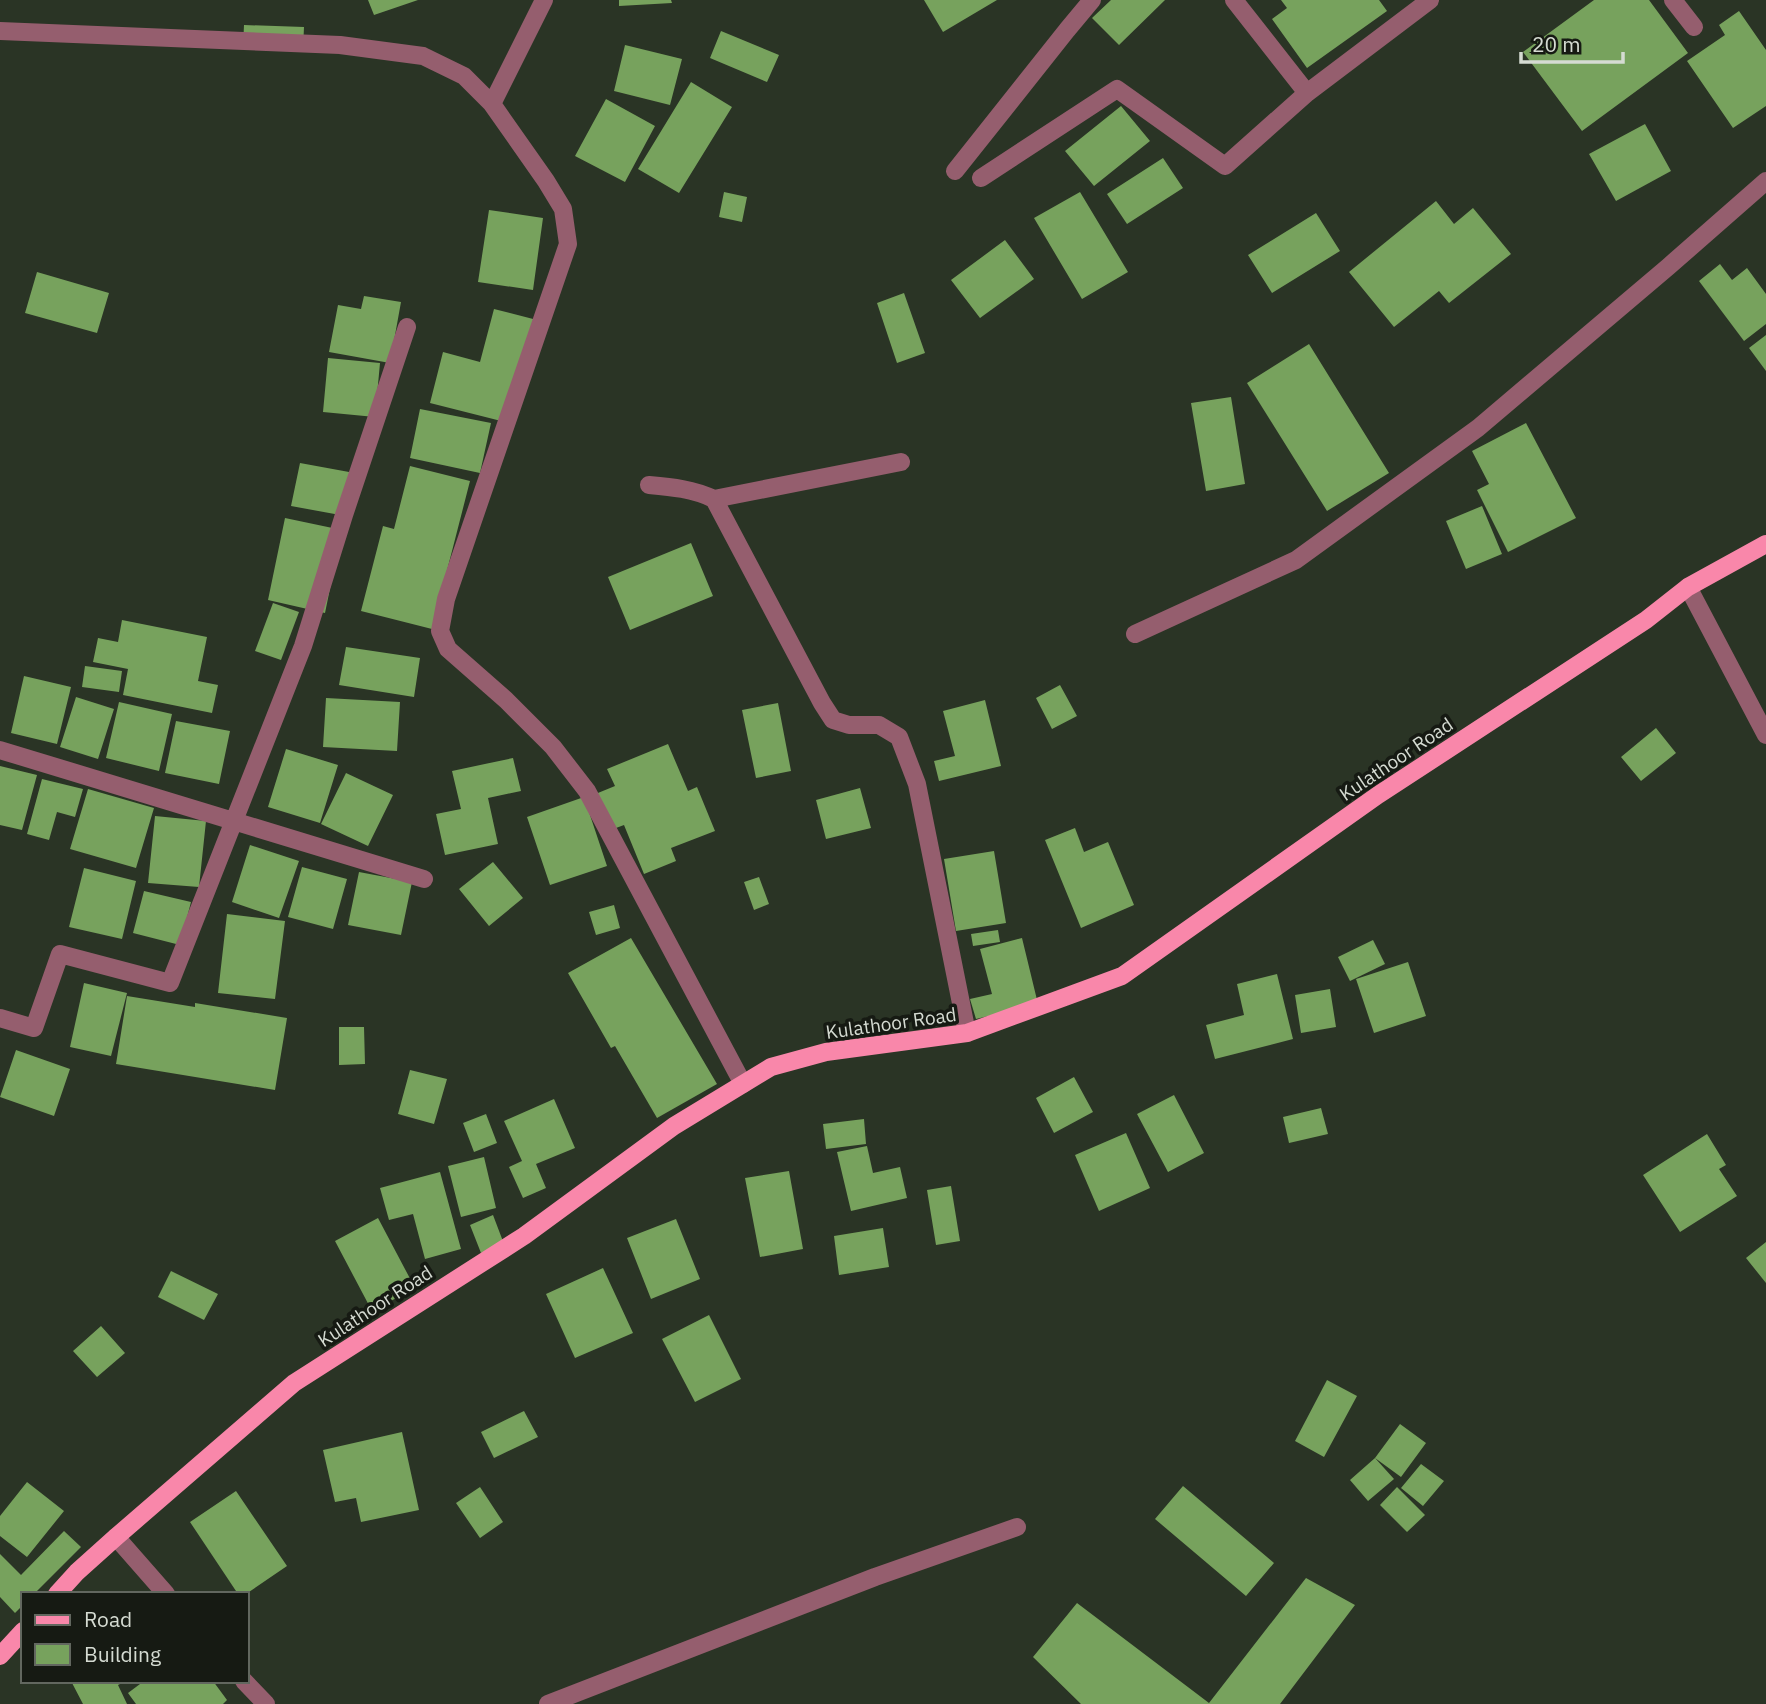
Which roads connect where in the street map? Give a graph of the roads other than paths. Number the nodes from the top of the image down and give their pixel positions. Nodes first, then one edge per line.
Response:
1 (544, 0) edge
2 (1092, 0) edge
3 (1234, 0) edge
4 (1430, 0) edge
5 (1673, 0) edge
6 (1694, 27) dead end
7 (0, 31) edge
8 (1307, 93) junction
9 (492, 104) junction
10 (955, 171) dead end
11 (981, 178) dead end
12 (1766, 181) edge
13 (407, 327) dead end
14 (901, 461) dead end
15 (649, 485) dead end
16 (714, 499) junction
17 (1766, 544) edge
18 (1688, 587) junction
19 (1135, 634) dead end
20 (1766, 735) edge
21 (0, 750) edge
22 (234, 821) junction
23 (424, 879) dead end
24 (0, 1018) edge
25 (967, 1033) junction
26 (743, 1084) junction
27 (1017, 1527) dead end
28 (116, 1537) junction
29 (59, 1592) edge
30 (164, 1592) edge
31 (21, 1633) edge
32 (0, 1656) edge
33 (246, 1683) edge
34 (266, 1704) edge
35 (548, 1704) edge

1 - 9 street
2 - 10 street
3 - 8 street
4 - 8 street
5 - 6 street
7 - 9 street
8 - 11 street
9 - 26 street
12 - 19 street
13 - 22 street
14 - 16 street
15 - 16 street
16 - 25 street
17 - 18 main road, Kulathoor Road
18 - 20 street
18 - 25 main road, Kulathoor Road
21 - 22 street
22 - 23 street
22 - 24 street
25 - 26 main road, Kulathoor Road
26 - 28 main road, Kulathoor Road
27 - 35 street
28 - 29 main road, Kulathoor Road
28 - 30 street
31 - 32 main road
33 - 34 street

